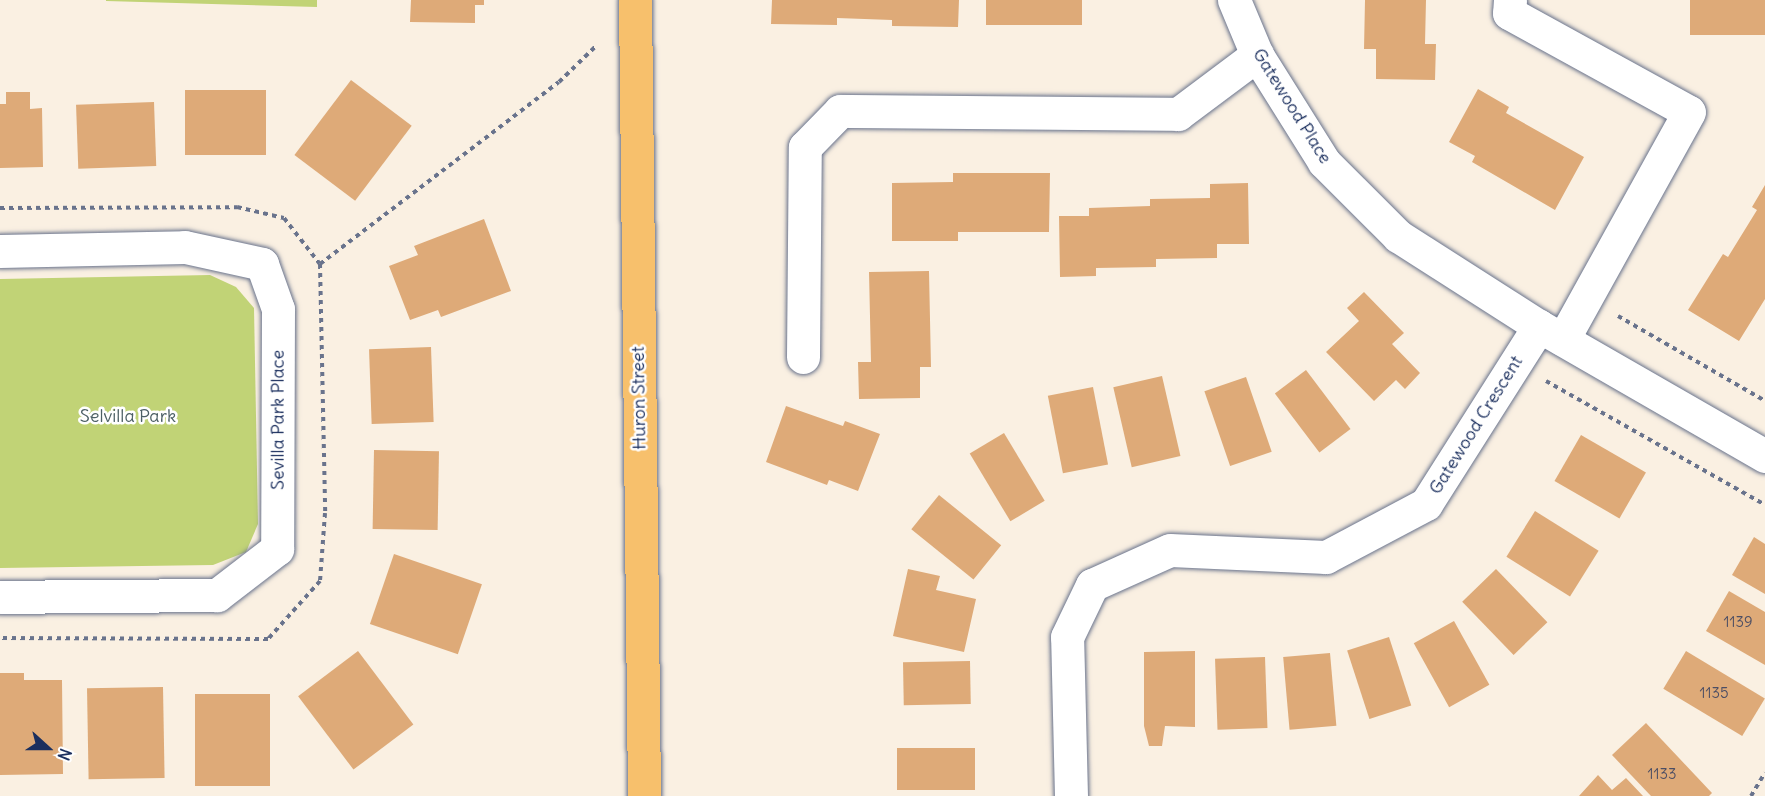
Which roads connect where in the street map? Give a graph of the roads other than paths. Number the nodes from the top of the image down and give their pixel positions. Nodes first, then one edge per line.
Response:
1 (635, 0) edge
2 (1234, 0) edge
3 (1510, 0) edge
4 (1257, 55) junction
5 (0, 251) edge
6 (1551, 332) junction
7 (803, 357) dead end
8 (1765, 456) edge
9 (0, 597) edge
10 (644, 796) edge
11 (1071, 796) edge

1 - 10 main road, Huron Street
2 - 4 street, Gatewood Place
3 - 6 street, Gatewood Crescent
4 - 6 street, Gatewood Place
4 - 7 street
5 - 9 street, Sevilla Park Place
6 - 8 street
6 - 11 street, Gatewood Crescent

